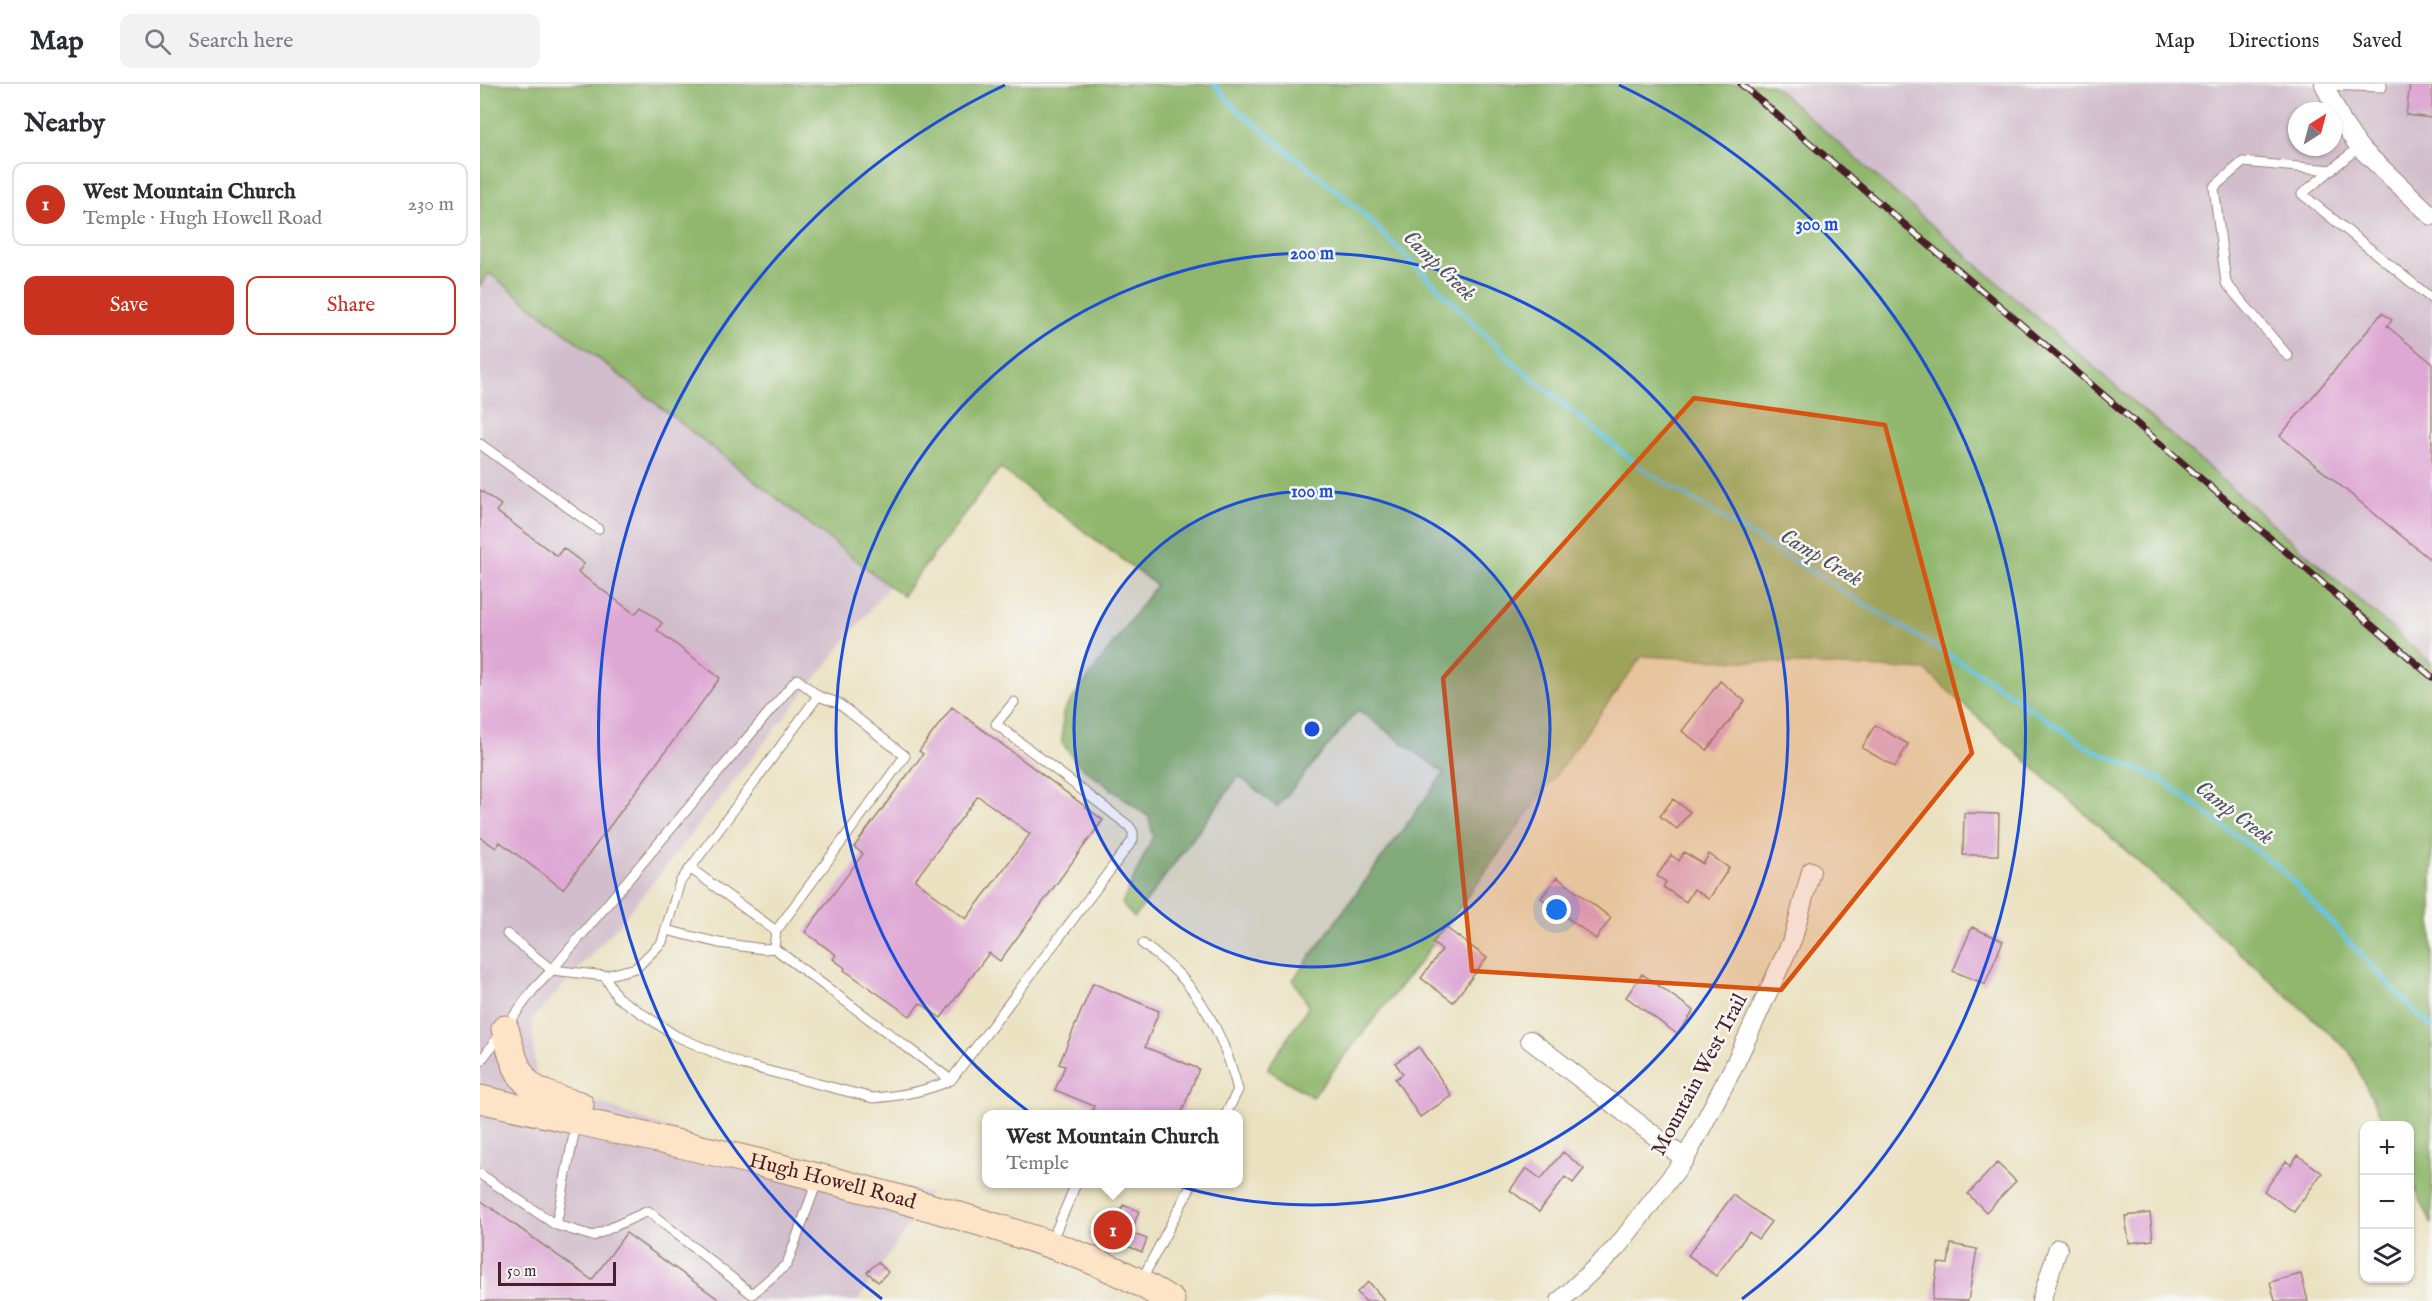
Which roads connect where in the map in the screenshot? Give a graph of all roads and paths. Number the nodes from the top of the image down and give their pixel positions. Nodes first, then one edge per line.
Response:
1 (2324, 84) edge
2 (2382, 84) edge
3 (2359, 147) junction
4 (2331, 170) junction
5 (2432, 216) edge
6 (2432, 299) edge
7 (2288, 356) dead end
8 (480, 444) edge
9 (598, 529) dead end
10 (818, 696) junction
11 (1014, 702) dead end
12 (690, 868) junction
13 (1810, 871) dead end
14 (666, 930) junction
15 (776, 931) junction
16 (507, 934) dead end
17 (1143, 944) dead end
18 (774, 948) junction
19 (552, 970) junction
20 (605, 975) junction
21 (505, 1029) junction
22 (1530, 1040) dead end
23 (480, 1062) edge
24 (951, 1080) junction
25 (480, 1099) edge
26 (1228, 1110) edge
27 (577, 1122) junction
28 (1685, 1159) junction
29 (744, 1160) junction
30 (480, 1174) edge
31 (818, 1177) junction
32 (1074, 1188) edge
33 (1190, 1188) edge
34 (555, 1225) junction
35 (1050, 1243) junction
36 (2058, 1248) dead end
37 (1141, 1281) junction
38 (1169, 1300) edge
39 (1560, 1301) edge
40 (2041, 1301) edge

1 - 2 lane
1 - 3 street
3 - 4 lane
3 - 5 street
4 - 6 lane
4 - 7 lane
8 - 9 lane
10 - 12 lane
10 - 15 lane
10 - 19 lane
11 - 24 lane
12 - 14 lane
12 - 15 lane
13 - 28 street, Mountain West Trail
14 - 18 lane
14 - 20 lane
15 - 18 lane
16 - 19 lane
17 - 26 lane
18 - 24 lane
19 - 20 lane
19 - 21 lane
20 - 24 lane
21 - 23 lane
21 - 29 main road
22 - 28 street
25 - 27 main road, Hugh Howell Road
27 - 29 main road, Hugh Howell Road
27 - 34 lane
28 - 39 street, Mountain West Trail
29 - 31 main road, Hugh Howell Road
30 - 34 lane
31 - 34 lane
31 - 35 main road, Hugh Howell Road
32 - 35 lane
33 - 37 lane
35 - 37 main road, Hugh Howell Road
36 - 40 street
37 - 38 main road, Hugh Howell Road

